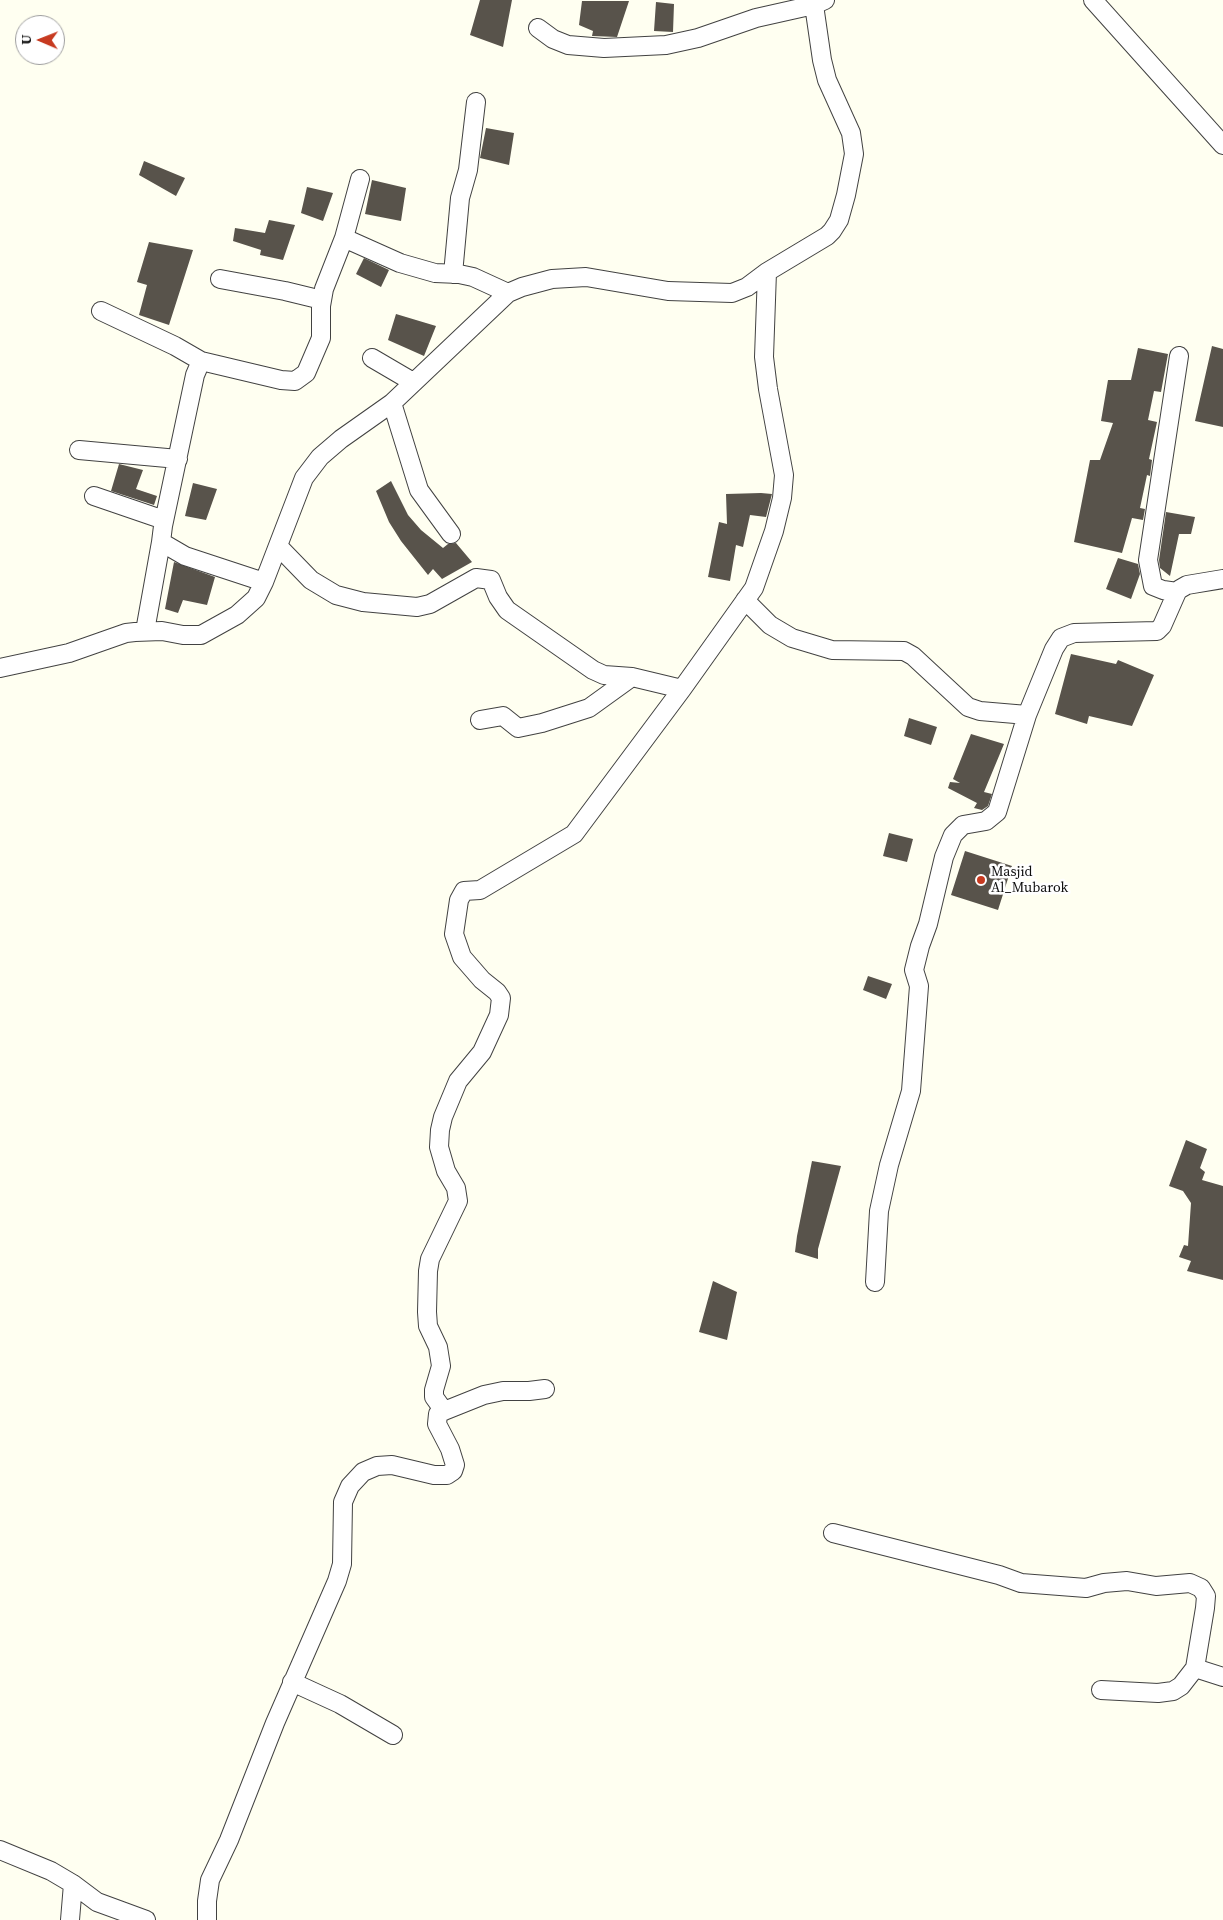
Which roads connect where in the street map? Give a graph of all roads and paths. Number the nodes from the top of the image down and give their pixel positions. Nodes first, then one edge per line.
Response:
1 (1093, 0) edge
2 (820, 2) edge
3 (538, 28) dead end
4 (476, 102) dead end
5 (1223, 145) edge
6 (360, 179) dead end
7 (344, 238) junction
8 (767, 272) junction
9 (453, 274) junction
10 (220, 279) dead end
11 (508, 293) junction
12 (322, 300) junction
13 (101, 311) dead end
14 (1179, 356) dead end
15 (372, 358) dead end
16 (201, 361) junction
17 (413, 382) junction
18 (392, 403) junction
19 (79, 450) dead end
20 (178, 459) junction
21 (94, 496) dead end
22 (164, 520) junction
23 (451, 534) dead end
24 (161, 542) junction
25 (278, 546) junction
26 (1223, 579) edge
27 (264, 582) junction
28 (1177, 592) junction
29 (745, 600) junction
30 (145, 630) junction
31 (0, 668) edge
32 (632, 677) junction
33 (682, 689) junction
34 (1027, 714) junction
35 (480, 720) dead end
36 (875, 1282) dead end
37 (545, 1389) dead end
38 (444, 1411) junction
39 (833, 1533) dead end
40 (1195, 1668) junction
41 (1223, 1677) edge
42 (292, 1682) junction
43 (1101, 1690) dead end
44 (393, 1735) dead end
45 (0, 1850) edge
46 (73, 1884) junction
47 (70, 1920) edge
48 (146, 1920) edge
49 (207, 1920) edge

1 - 5 street
2 - 3 street
2 - 8 street
4 - 9 street
6 - 7 street
7 - 9 street
7 - 12 street
8 - 11 street
8 - 29 street
9 - 11 street
10 - 12 street
11 - 17 street
12 - 16 street
13 - 16 street
14 - 28 street
15 - 17 street
16 - 20 street
17 - 18 street
18 - 23 street
18 - 25 street
19 - 20 street
20 - 22 street
21 - 22 street
22 - 24 street
24 - 27 street
24 - 30 street
25 - 27 street
25 - 32 street
26 - 28 street
27 - 30 street
28 - 34 street
29 - 33 street
29 - 34 street
30 - 31 street
32 - 33 street
32 - 35 street
33 - 38 street
34 - 36 street
37 - 38 street
38 - 42 street
39 - 40 street
40 - 41 street
40 - 43 street
42 - 44 street
42 - 49 street
45 - 46 street
46 - 47 street
46 - 48 street

